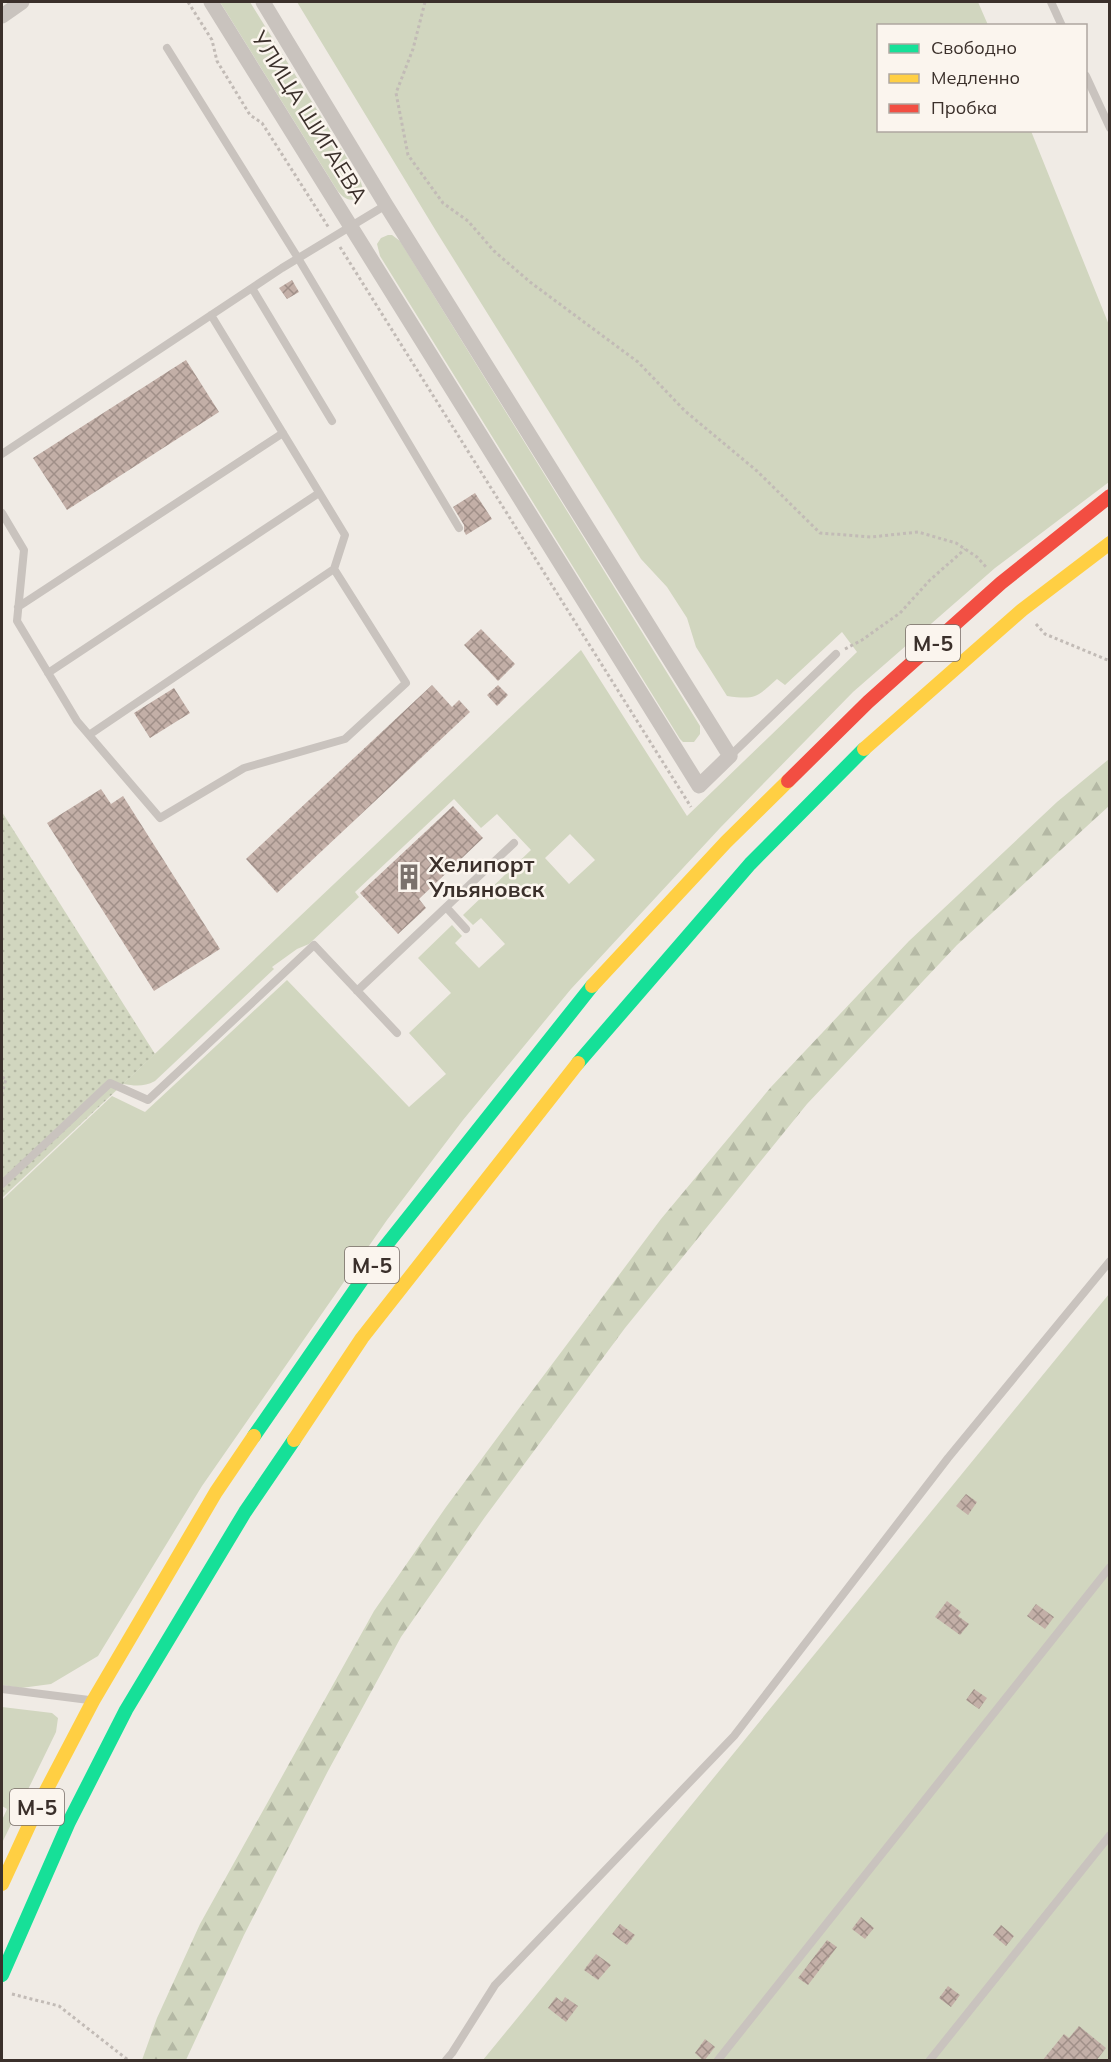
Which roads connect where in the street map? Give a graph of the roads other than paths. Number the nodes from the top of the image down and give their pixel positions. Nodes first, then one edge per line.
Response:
1 (22, 2) edge
2 (211, 2) edge
3 (262, 2) edge
4 (1051, 2) edge
5 (2, 16) edge
6 (1061, 24) edge
7 (166, 48) dead end
8 (1087, 78) edge
9 (1110, 128) edge
10 (386, 205) junction
11 (352, 226) junction
12 (298, 258) junction
13 (252, 288) junction
14 (211, 315) junction
15 (332, 421) dead end
16 (283, 433) junction
17 (2, 454) edge
18 (319, 493) junction
19 (1110, 496) edge
20 (2, 513) edge
21 (459, 528) dead end
22 (1110, 543) edge
23 (334, 569) junction
24 (18, 607) junction
25 (836, 654) road end
26 (48, 673) junction
27 (89, 735) junction
28 (730, 756) junction
29 (514, 843) dead end
30 (446, 907) junction
31 (466, 929) dead end
32 (357, 991) junction
33 (397, 1034) dead end
34 (2, 1184) edge
35 (1110, 1261) edge
36 (1110, 1568) edge
37 (2, 1689) edge
38 (93, 1701) junction
39 (1110, 1835) edge
40 (2, 1884) edge
41 (2, 1975) edge
42 (446, 2061) edge
43 (717, 2061) edge
44 (930, 2061) edge

1 - 5 street
2 - 11 street, УЛИЦА ШИГАЕВА
3 - 10 street
4 - 6 lane
7 - 12 lane
8 - 9 lane
10 - 11 lane
10 - 28 street
11 - 12 lane
11 - 28 street, УЛИЦА ШИГАЕВА
12 - 13 lane
12 - 21 lane
13 - 14 lane
13 - 15 lane
14 - 16 lane
14 - 17 lane
16 - 18 lane
16 - 24 lane
18 - 23 lane
18 - 26 lane
19 - 38 highway, М-5
20 - 24 lane
22 - 41 highway, М-5
23 - 27 lane
23 - 27 lane
24 - 26 lane
25 - 28 lane
26 - 27 lane
29 - 30 lane
30 - 31 lane
30 - 32 lane
32 - 33 lane
32 - 34 lane
35 - 42 lane
36 - 43 lane
37 - 38 lane
38 - 40 highway, М-5
39 - 44 lane

